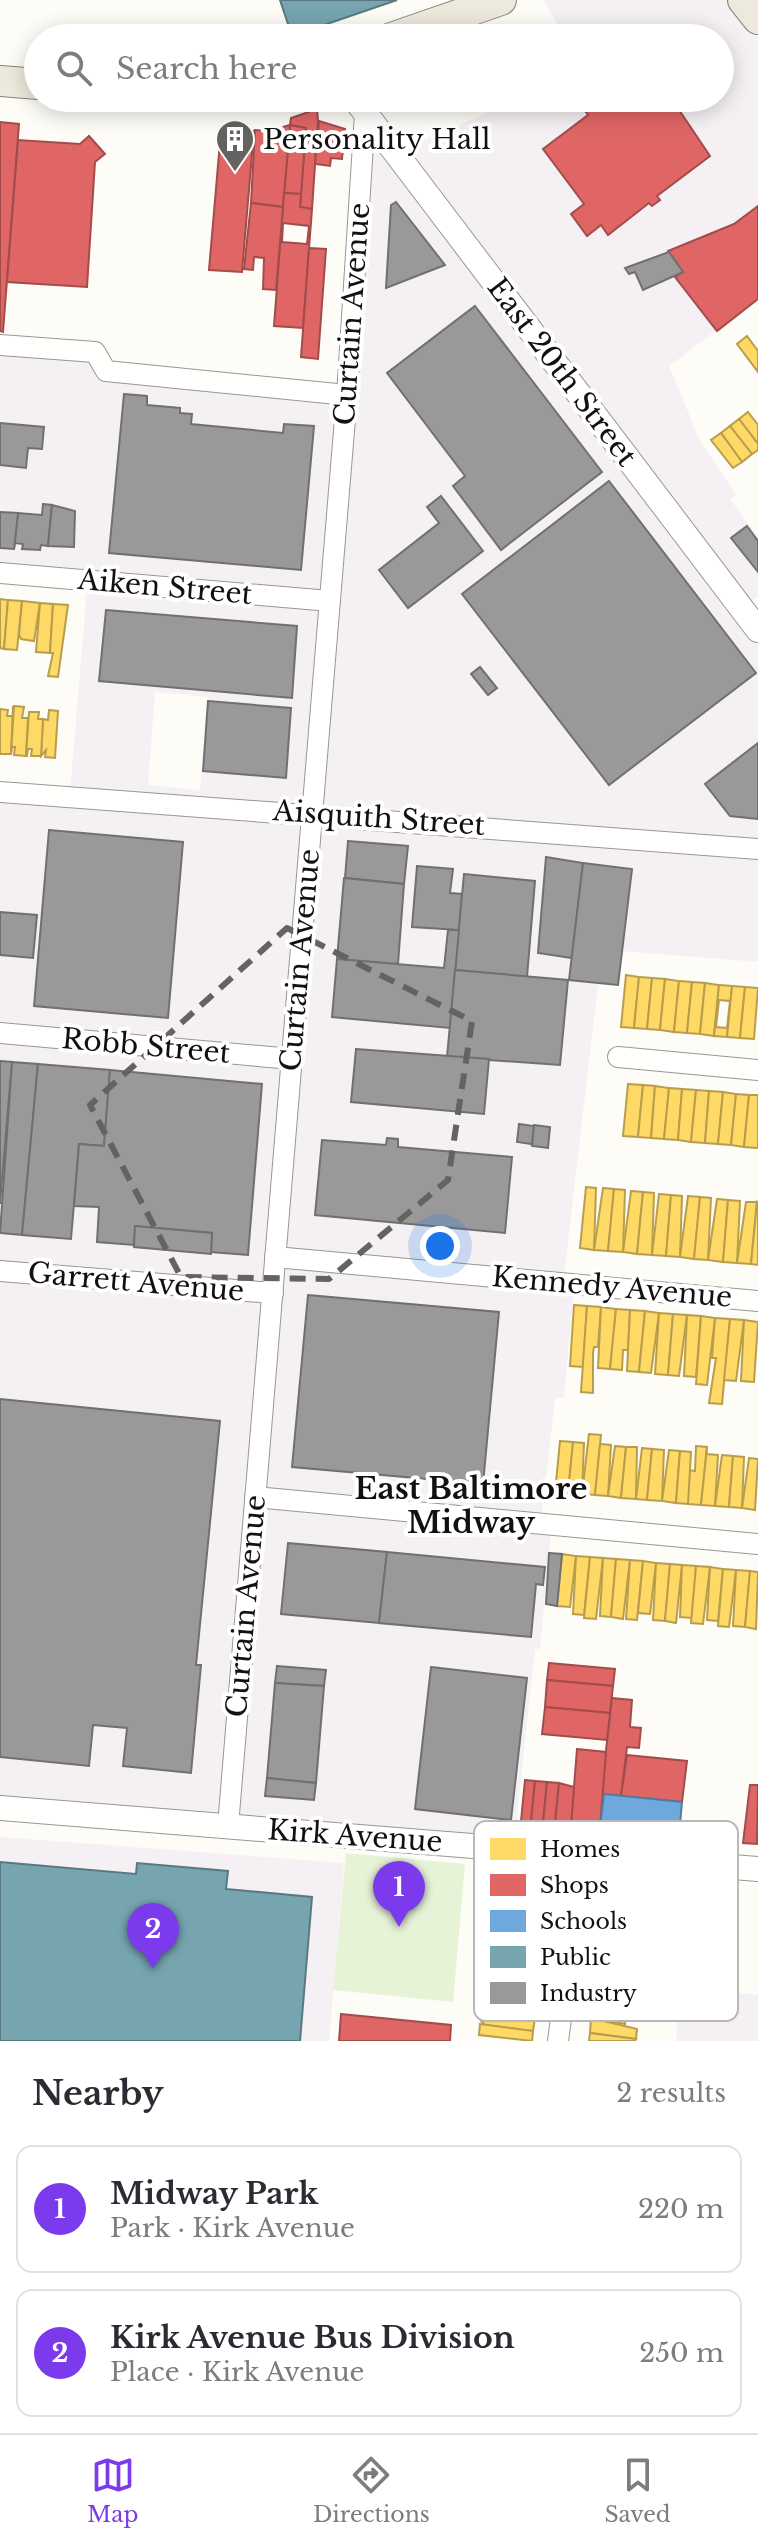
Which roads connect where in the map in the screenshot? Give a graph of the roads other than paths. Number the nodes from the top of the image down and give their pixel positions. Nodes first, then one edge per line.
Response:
1 (501, 0) edge
2 (743, 0) edge
3 (758, 19) edge
4 (432, 24) edge
5 (0, 81) edge
6 (24, 83) edge
7 (360, 112) edge
8 (365, 112) edge
9 (0, 345) edge
10 (347, 395) junction
11 (0, 573) edge
12 (330, 601) junction
13 (758, 630) edge
14 (0, 792) edge
15 (312, 813) junction
16 (758, 849) edge
17 (0, 1033) edge
18 (618, 1057) dead end
19 (292, 1059) junction
20 (758, 1070) edge
21 (275, 1257) junction
22 (0, 1271) edge
23 (273, 1293) junction
24 (758, 1301) edge
25 (255, 1497) junction
26 (758, 1544) edge
27 (0, 1808) edge
28 (228, 1826) junction
29 (474, 1846) edge
30 (738, 1867) edge
31 (758, 1869) edge
32 (561, 2021) edge
33 (558, 2041) edge

1 - 4 main road
2 - 3 main road
5 - 6 main road
7 - 10 street, Curtain Avenue
8 - 13 street, East 20th Street
9 - 10 street
10 - 12 street, Curtain Avenue
11 - 12 street, Aiken Street
12 - 15 street, Curtain Avenue
14 - 15 street, Aisquith Street
15 - 16 street, Aisquith Street
15 - 19 street, Curtain Avenue
17 - 19 street, Robb Street
18 - 20 street
19 - 21 street, Curtain Avenue
21 - 23 street, Curtain Avenue
21 - 24 street, Kennedy Avenue
22 - 23 street, Garrett Avenue
23 - 25 street, Curtain Avenue
25 - 26 street
25 - 28 street, Curtain Avenue
27 - 28 street, Kirk Avenue
28 - 29 street, Kirk Avenue
30 - 31 street, Kirk Avenue
32 - 33 street

